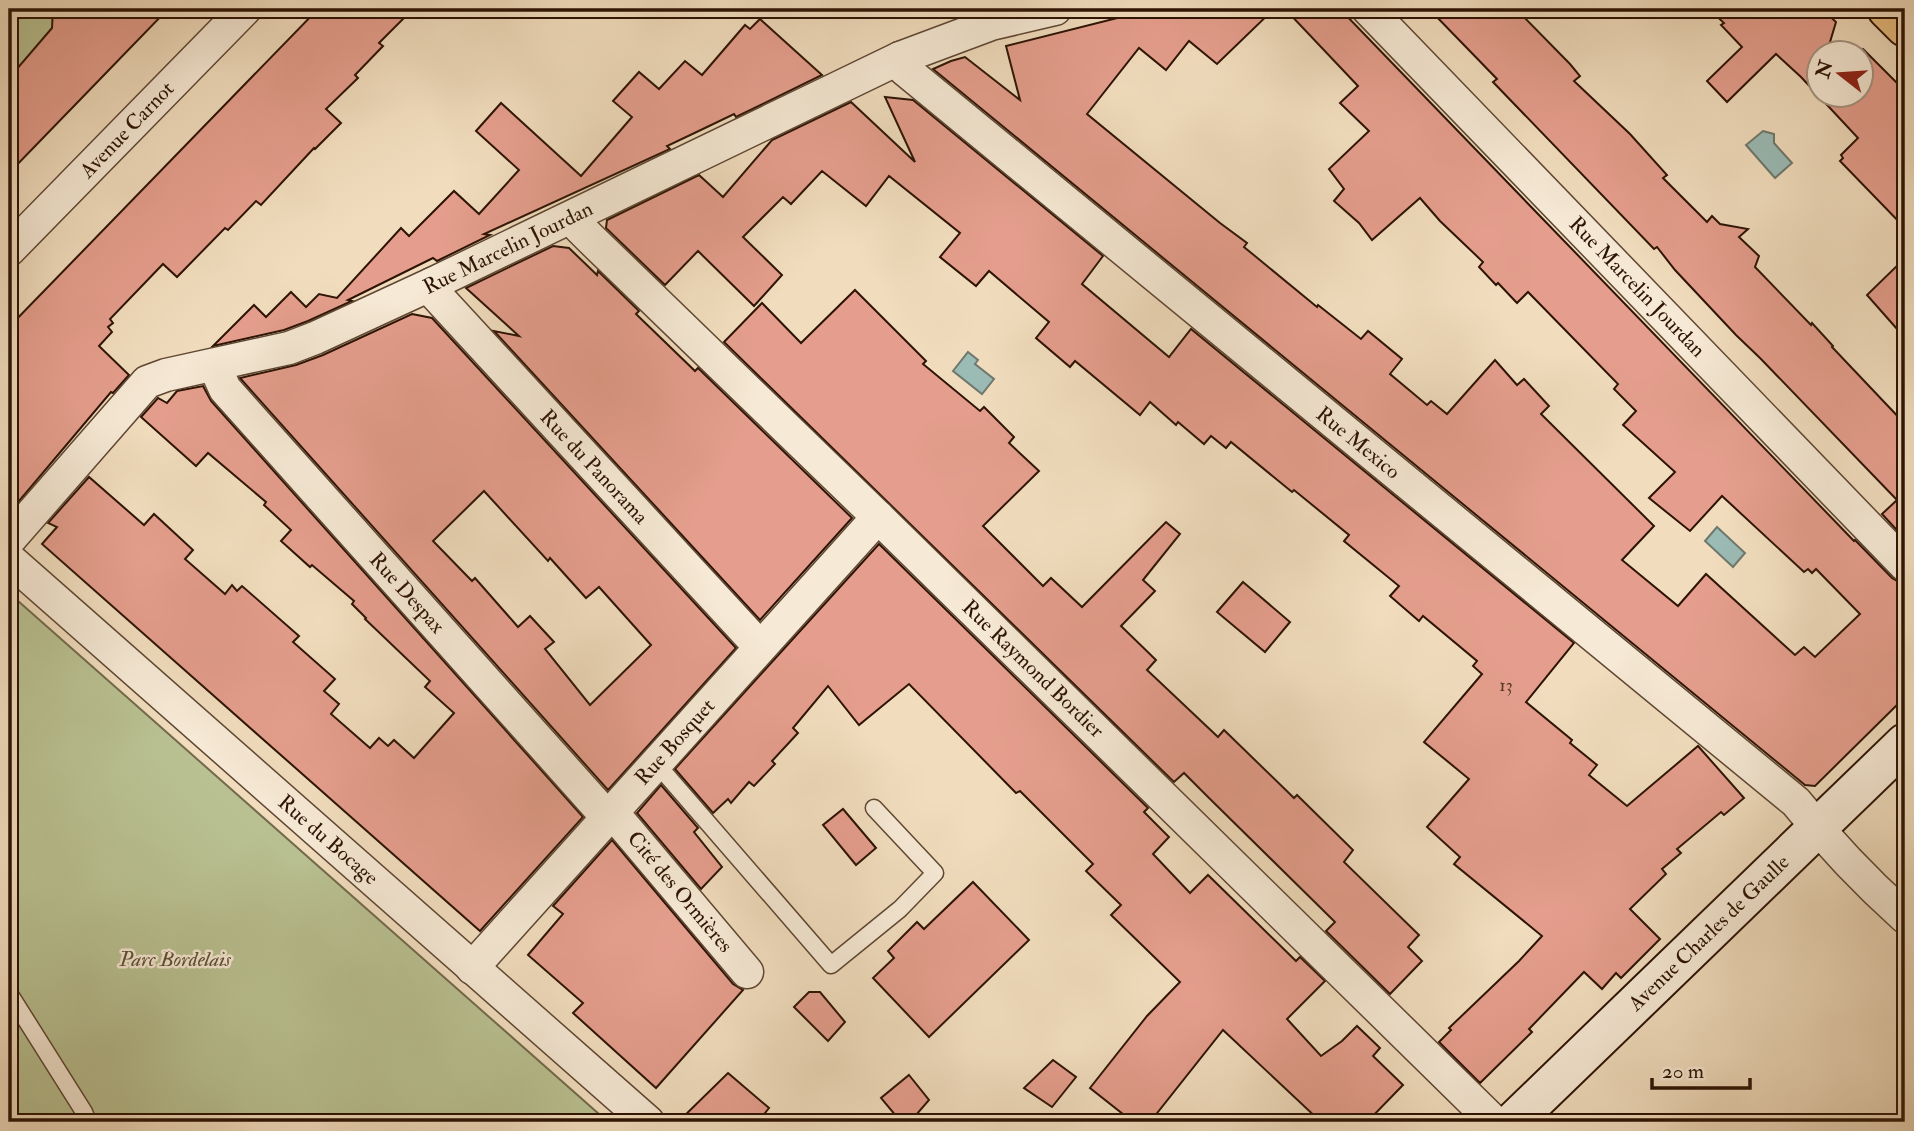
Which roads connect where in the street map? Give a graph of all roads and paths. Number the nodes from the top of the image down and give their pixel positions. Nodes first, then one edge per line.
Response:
1 (245, 9) edge
2 (1055, 9) edge
3 (1368, 9) edge
4 (1887, 9) edge
5 (1905, 27) edge
6 (900, 58) junction
7 (574, 216) junction
8 (9, 250) edge
9 (432, 284) junction
10 (214, 365) junction
11 (878, 517) junction
12 (9, 541) edge
13 (9, 558) edge
14 (1905, 565) edge
15 (760, 647) junction
16 (1905, 743) edge
17 (656, 763) junction
18 (874, 808) dead end
19 (610, 815) junction
20 (1817, 828) junction
21 (1905, 917) edge
22 (472, 968) junction
23 (747, 972) dead end
24 (9, 993) edge
25 (88, 1122) edge
26 (648, 1122) edge
27 (1494, 1122) edge
28 (1513, 1122) edge

1 - 8 street, Avenue Carnot
2 - 6 street, Rue Marcelin Jourdan
3 - 14 street, Rue Marcelin Jourdan
4 - 5 main road
6 - 7 street, Rue Marcelin Jourdan
6 - 20 street, Rue Mexico
7 - 9 street, Rue Marcelin Jourdan
7 - 11 street, Rue Raymond Bordier
9 - 10 street, Rue Marcelin Jourdan
9 - 15 street, Rue du Panorama
10 - 12 street, Rue Marcelin Jourdan
10 - 19 street, Rue Despax
11 - 15 street, Rue Bosquet
11 - 27 street, Rue Raymond Bordier
13 - 22 street, Rue du Bocage
15 - 17 street, Rue Bosquet
16 - 20 main road, Avenue Charles de Gaulle
17 - 18 lane
17 - 19 street, Rue Bosquet
19 - 22 street, Rue Bosquet
19 - 23 street, Cité des Ormières
20 - 21 street, Rue Mexico
20 - 28 main road, Avenue Charles de Gaulle
22 - 26 street, Rue du Bocage
24 - 25 lane

